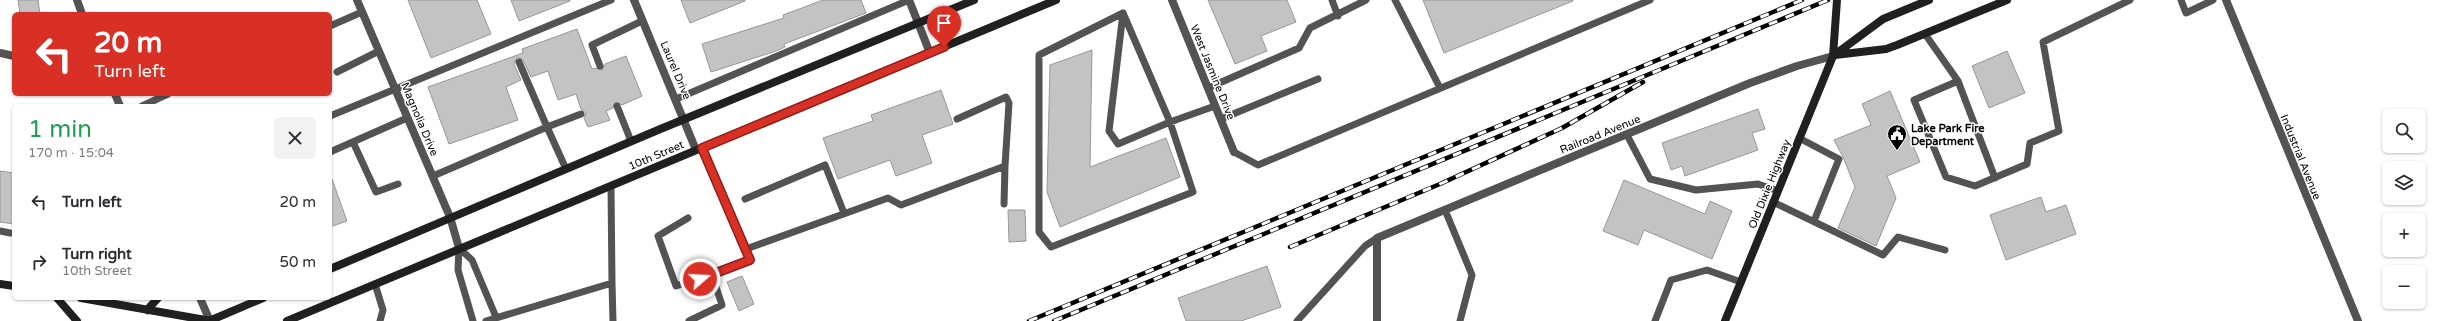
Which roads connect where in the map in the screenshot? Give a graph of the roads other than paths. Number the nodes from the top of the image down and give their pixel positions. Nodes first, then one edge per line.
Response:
1 (77, 0) edge
2 (357, 0) edge
3 (611, 0) edge
4 (909, 0) edge
5 (974, 0) edge
6 (1056, 0) edge
7 (1172, 0) edge
8 (1332, 0) edge
9 (1366, 0) edge
10 (1394, 0) edge
11 (1650, 0) edge
12 (1837, 0) edge
13 (1929, 0) edge
14 (2007, 0) edge
15 (2130, 0) edge
16 (2181, 0) edge
17 (2213, 0) edge
18 (2226, 0) edge
19 (636, 1) edge
20 (81, 12) edge
21 (362, 12) junction
22 (1123, 13) junction
23 (1338, 16) junction
24 (642, 21) junction
25 (918, 23) junction
26 (332, 25) edge
27 (1925, 34) junction
28 (379, 51) junction
29 (930, 53) junction
30 (0, 54) edge
31 (12, 56) edge
32 (1833, 56) junction
33 (519, 62) dead end
34 (600, 66) dead end
35 (336, 72) dead end
36 (1318, 79) dead end
37 (1958, 81) junction
38 (1208, 88) junction
39 (1440, 88) junction
40 (395, 89) junction
41 (164, 96) edge
42 (676, 99) junction
43 (146, 104) edge
44 (617, 106) dead end
45 (1215, 106) junction
46 (581, 114) dead end
47 (332, 115) edge
48 (407, 118) junction
49 (684, 119) junction
50 (957, 119) dead end
51 (1221, 119) junction
52 (1170, 122) junction
53 (547, 127) junction
54 (1627, 135) junction
55 (1799, 138) junction
56 (631, 141) junction
57 (353, 142) junction
58 (699, 149) junction
59 (332, 151) edge
60 (1234, 152) joint
61 (1005, 166) junction
62 (566, 169) junction
63 (432, 176) junction
64 (1995, 178) junction
65 (398, 184) dead end
66 (611, 186) junction
67 (1778, 191) junction
68 (745, 199) dead end
69 (1773, 202) junction
70 (1004, 204) dead end
71 (1446, 210) junction
72 (844, 213) junction
73 (450, 217) junction
74 (688, 218) dead end
75 (1814, 221) junction
76 (0, 231) edge
77 (10, 233) dead end
78 (1377, 238) junction
79 (459, 248) junction
80 (746, 249) junction
81 (1945, 250) dead end
82 (332, 268) edge
83 (712, 275) junction
84 (1741, 282) junction
85 (612, 283) junction
86 (0, 284) edge
87 (375, 284) junction
88 (12, 286) edge
89 (59, 300) edge
90 (92, 300) edge
91 (156, 300) edge
92 (201, 300) edge
93 (258, 300) edge
94 (147, 310) junction
95 (496, 317) junction
96 (77, 321) edge
97 (210, 321) edge
98 (287, 321) edge
99 (380, 321) edge
100 (473, 321) edge
101 (486, 321) edge
102 (613, 321) edge
103 (689, 321) edge
104 (1297, 321) edge
105 (1377, 321) edge
106 (1460, 321) edge
107 (1655, 321) edge
108 (1725, 321) edge
109 (2358, 321) edge

1 - 20 street
2 - 21 street, Magnolia Drive
3 - 40 lane
4 - 25 street
4 - 42 lane
5 - 25 main road, 10th Street
6 - 29 main road, 10th Street
7 - 38 street, West Jasmine Drive
8 - 23 lane
9 - 23 lane
10 - 39 lane
11 - 39 lane
12 - 32 main road
13 - 32 main road
14 - 27 main road
15 - 64 lane
16 - 17 lane
18 - 109 street, Industrial Avenue
19 - 24 street, Laurel Drive
21 - 26 lane
21 - 28 street, Magnolia Drive
22 - 52 lane
22 - 52 lane
22 - 52 lane
23 - 38 lane
24 - 34 lane
24 - 42 street, Laurel Drive
25 - 29 street
25 - 49 main road, 10th Street
27 - 32 main road
27 - 37 lane
28 - 35 lane
28 - 40 street, Magnolia Drive
29 - 58 main road, 10th Street
30 - 31 street
32 - 54 street, Railroad Avenue
32 - 55 main road, Old Dixie Highway
33 - 53 lane
36 - 51 lane
37 - 64 lane
37 - 64 lane
38 - 45 street, West Jasmine Drive
39 - 60 lane
40 - 47 lane
40 - 48 street, Magnolia Drive
41 - 43 lane
42 - 49 street, Laurel Drive
44 - 56 lane
45 - 51 street, West Jasmine Drive
45 - 52 lane
46 - 53 lane
48 - 57 lane
48 - 63 street, Magnolia Drive
49 - 56 main road, 10th Street
49 - 58 street, Laurel Drive
50 - 61 lane
51 - 60 street, West Jasmine Drive
53 - 62 lane
53 - 63 lane
54 - 67 lane
54 - 71 street, Railroad Avenue
55 - 67 main road, Old Dixie Highway
55 - 75 lane
56 - 62 main road, 10th Street
57 - 59 lane
57 - 65 lane
58 - 66 main road, 10th Street
58 - 80 lane
61 - 70 lane
61 - 72 lane
62 - 73 main road, 10th Street
63 - 73 street, Magnolia Drive
66 - 79 main road, 10th Street
66 - 85 lane
67 - 69 main road, Old Dixie Highway
68 - 72 lane
69 - 75 lane
69 - 84 main road, Old Dixie Highway
71 - 78 street, Railroad Avenue
71 - 106 lane
72 - 80 lane
73 - 79 street, Magnolia Drive
73 - 82 main road, 10th Street
74 - 83 lane
75 - 81 lane
76 - 77 lane
78 - 104 lane
78 - 105 street
79 - 87 main road, 10th Street
79 - 95 lane
79 - 100 lane
80 - 83 lane
83 - 103 lane
84 - 107 lane
84 - 108 main road, Old Dixie Highway
85 - 95 lane
85 - 102 lane
86 - 88 main road
87 - 98 main road, 10th Street
87 - 99 lane
89 - 96 main road
90 - 94 main road
91 - 94 main road
92 - 97 street
93 - 97 main road
94 - 97 main road
95 - 101 lane

